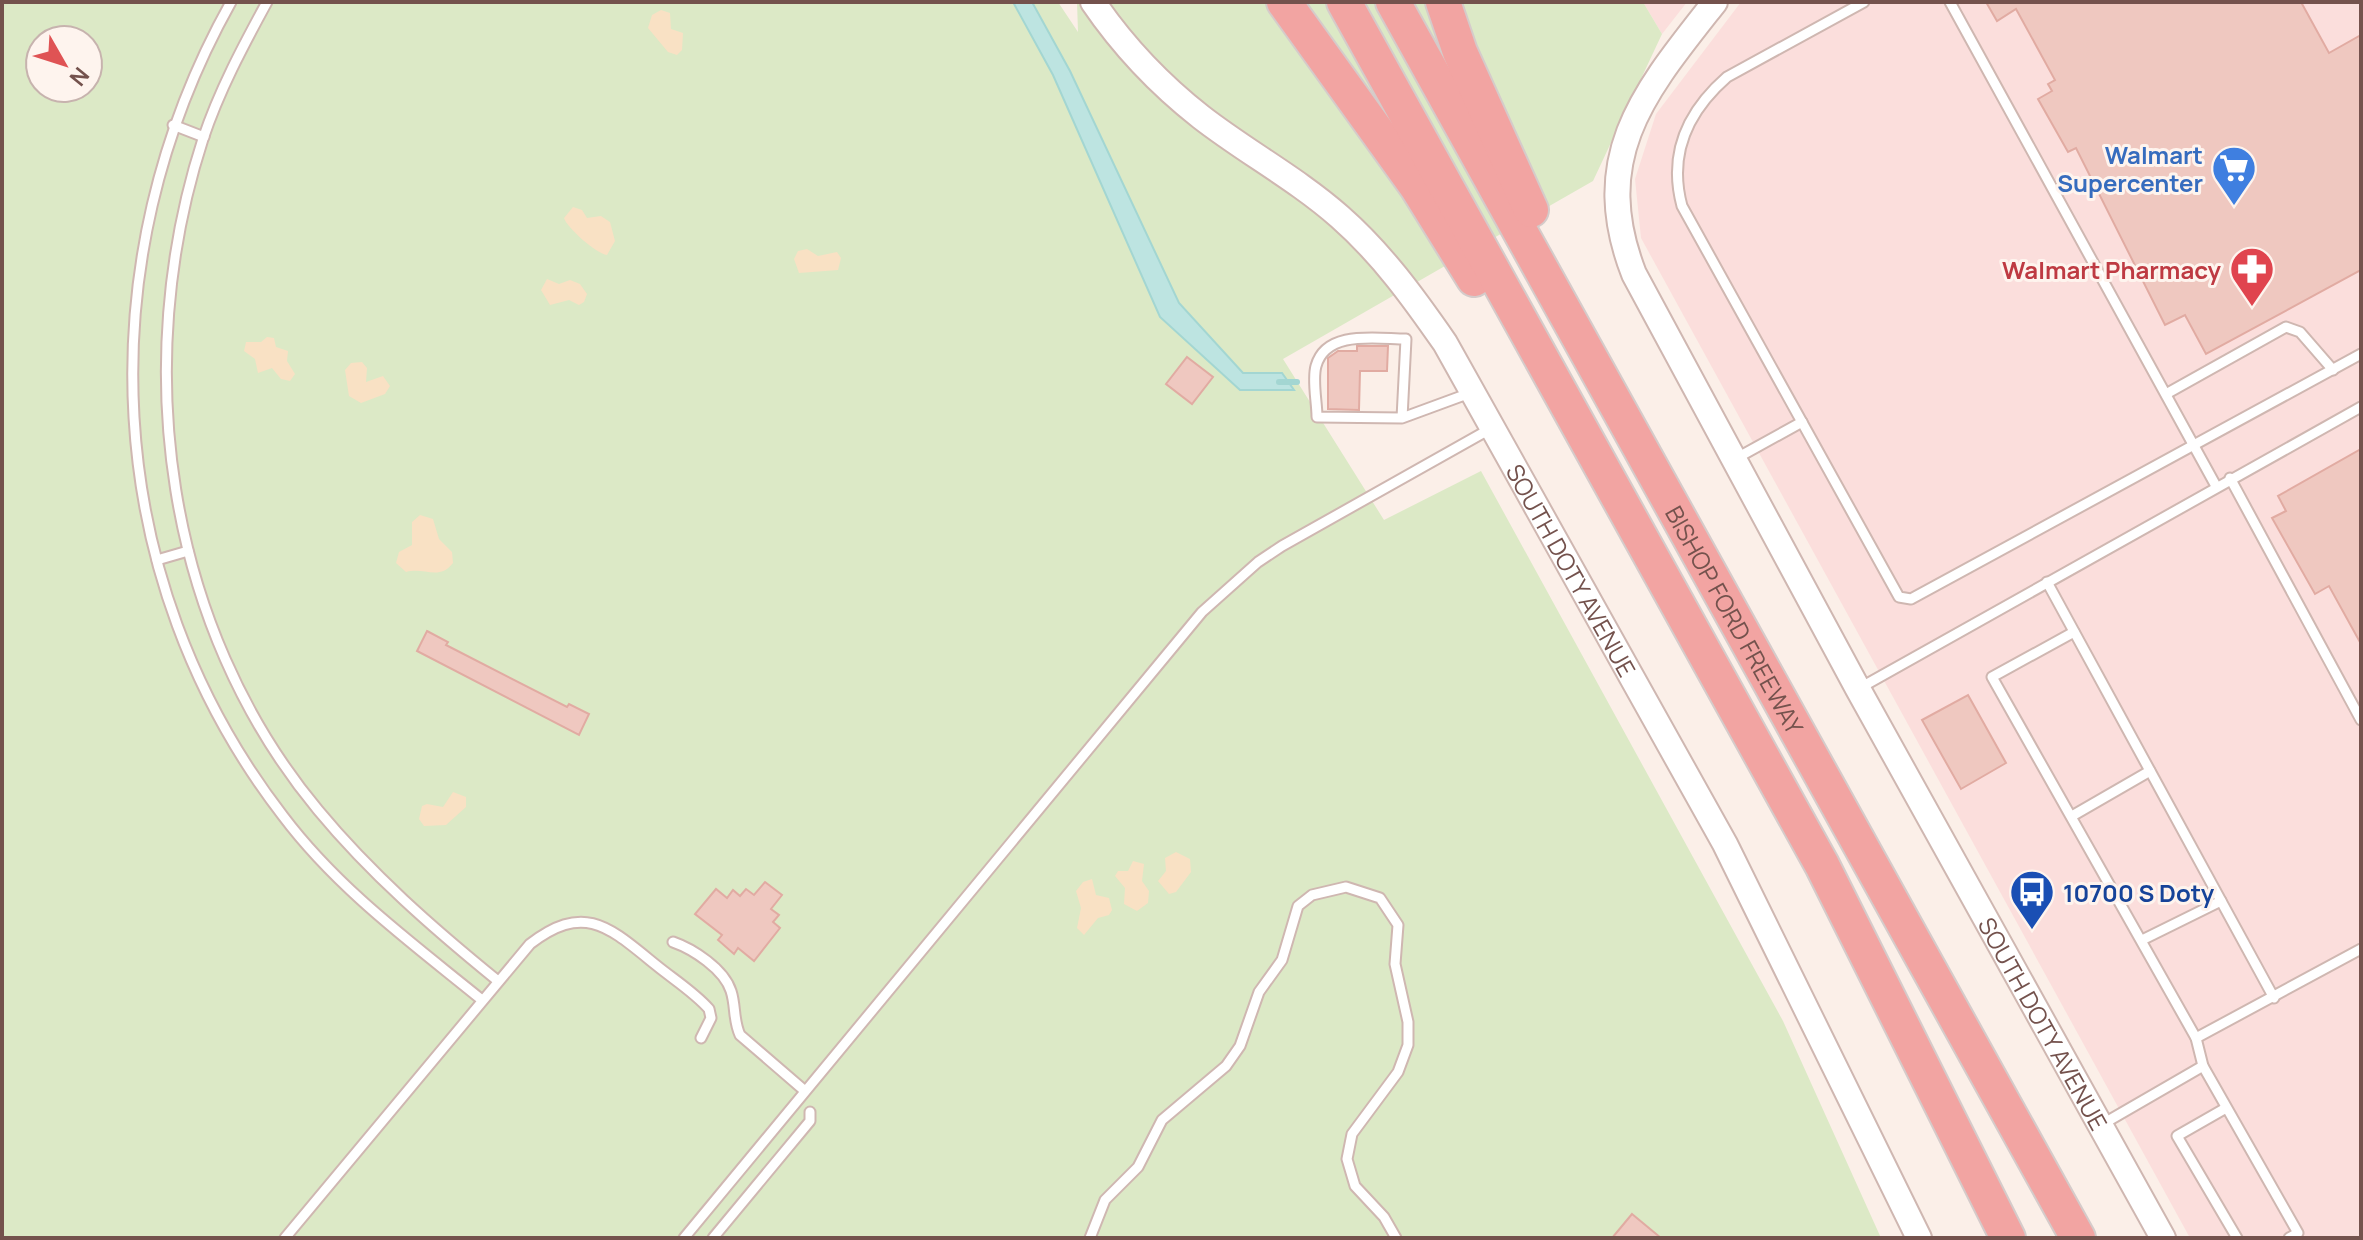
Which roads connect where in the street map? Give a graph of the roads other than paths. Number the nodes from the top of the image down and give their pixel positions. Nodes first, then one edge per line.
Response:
1 (231, 2) edge
2 (267, 2) edge
3 (1284, 2) edge
4 (1344, 2) edge
5 (1393, 2) edge
6 (1443, 2) edge
7 (1715, 2) edge
8 (1864, 2) edge
9 (1950, 2) edge
10 (1101, 5) edge
11 (173, 125) junction
12 (204, 137) junction
13 (1553, 287) junction
14 (2361, 354) edge
15 (2333, 370) junction
16 (1473, 392) junction
17 (2166, 394) junction
18 (2361, 407) edge
19 (1402, 418) junction
20 (1802, 422) junction
21 (1493, 427) junction
22 (1581, 427) junction
23 (2194, 446) junction
24 (1735, 459) junction
25 (2230, 478) junction
26 (2216, 486) junction
27 (188, 551) junction
28 (157, 560) junction
29 (2047, 582) junction
30 (2074, 632) junction
31 (1858, 689) junction
32 (2361, 720) edge
33 (2150, 771) junction
34 (2072, 816) junction
35 (2221, 901) junction
36 (2142, 940) junction
37 (673, 942) dead end
38 (2361, 949) edge
39 (498, 981) junction
40 (2274, 998) junction
41 (482, 1000) junction
42 (701, 1038) dead end
43 (2196, 1038) junction
44 (2203, 1066) junction
45 (805, 1091) junction
46 (2226, 1108) junction
47 (810, 1112) dead end
48 (2101, 1125) junction
49 (285, 1238) edge
50 (684, 1238) edge
51 (713, 1238) edge
52 (1090, 1238) edge
53 (1396, 1238) edge
54 (1919, 1238) edge
55 (2008, 1238) edge
56 (2078, 1238) edge
57 (2163, 1238) edge
58 (2237, 1238) edge
59 (2289, 1238) edge

1 - 11 lane
2 - 12 lane
3 - 22 highway
4 - 22 highway, BISHOP FORD FREEWAY
5 - 13 highway, BISHOP FORD FREEWAY
6 - 13 highway
7 - 24 street, SOUTH DOTY AVENUE
8 - 20 lane
9 - 17 lane
10 - 16 street, SOUTH DOTY AVENUE
11 - 12 lane
11 - 28 lane
12 - 27 lane
13 - 56 highway, BISHOP FORD FREEWAY
14 - 15 lane
15 - 17 lane
15 - 23 lane
16 - 19 lane
16 - 21 street, SOUTH DOTY AVENUE
17 - 23 lane
18 - 25 lane
19 - 19 lane
20 - 23 lane
20 - 24 lane
21 - 45 lane
21 - 54 street, SOUTH DOTY AVENUE
22 - 55 highway, BISHOP FORD FREEWAY
23 - 26 lane
24 - 31 street, SOUTH DOTY AVENUE
25 - 26 lane
25 - 32 lane
26 - 29 lane
27 - 28 lane
27 - 39 lane
28 - 41 lane
29 - 30 lane
29 - 31 lane
30 - 33 lane
30 - 34 lane
31 - 48 street, SOUTH DOTY AVENUE
33 - 34 lane
33 - 35 lane
34 - 36 lane
35 - 36 lane
35 - 40 lane
36 - 43 lane
37 - 45 lane
38 - 40 lane
39 - 41 lane
39 - 42 lane
40 - 43 lane
41 - 49 lane
43 - 44 lane
44 - 46 lane
44 - 48 lane
45 - 50 lane
46 - 58 lane
46 - 59 lane
47 - 51 lane
48 - 57 street, SOUTH DOTY AVENUE
52 - 53 lane

